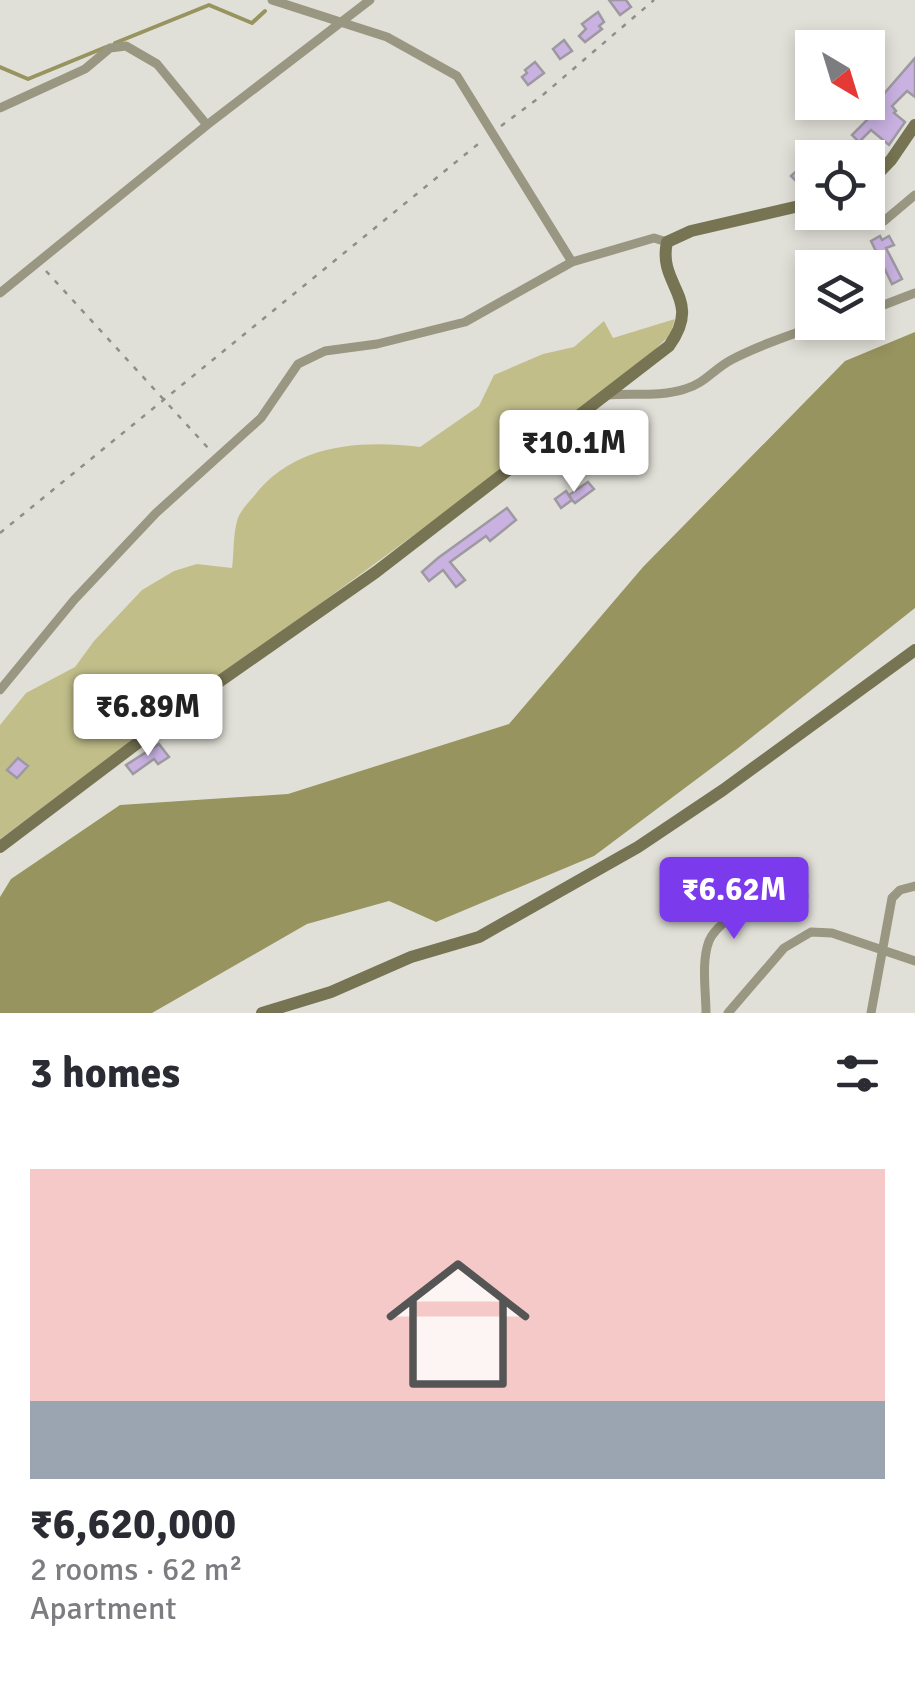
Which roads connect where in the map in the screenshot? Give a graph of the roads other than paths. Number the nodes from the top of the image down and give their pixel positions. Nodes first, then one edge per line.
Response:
1 (272, 0) edge
2 (370, 0) edge
3 (344, 20) junction
4 (0, 108) edge
5 (915, 125) edge
6 (207, 126) junction
7 (885, 166) edge
8 (915, 195) edge
9 (795, 207) edge
10 (885, 220) edge
11 (666, 242) junction
12 (572, 262) junction
13 (0, 293) edge
14 (915, 294) edge
15 (885, 305) edge
16 (795, 333) edge
17 (605, 396) junction
18 (915, 650) edge
19 (0, 690) edge
20 (0, 847) edge
21 (915, 886) edge
22 (804, 896) dead end
23 (884, 952) junction
24 (915, 961) edge
25 (303, 1007) edge
26 (262, 1013) edge
27 (706, 1013) edge
28 (728, 1013) edge
29 (872, 1013) edge

1 - 3 street
2 - 3 street
3 - 6 street
3 - 12 street
4 - 6 street
5 - 7 main road
6 - 13 street
8 - 10 street
9 - 11 main road
11 - 12 street
11 - 17 main road
12 - 19 street
14 - 15 street
16 - 17 street
17 - 20 main road
18 - 25 main road
21 - 23 street
22 - 27 street
23 - 24 street
23 - 28 street
23 - 29 street
25 - 26 main road

